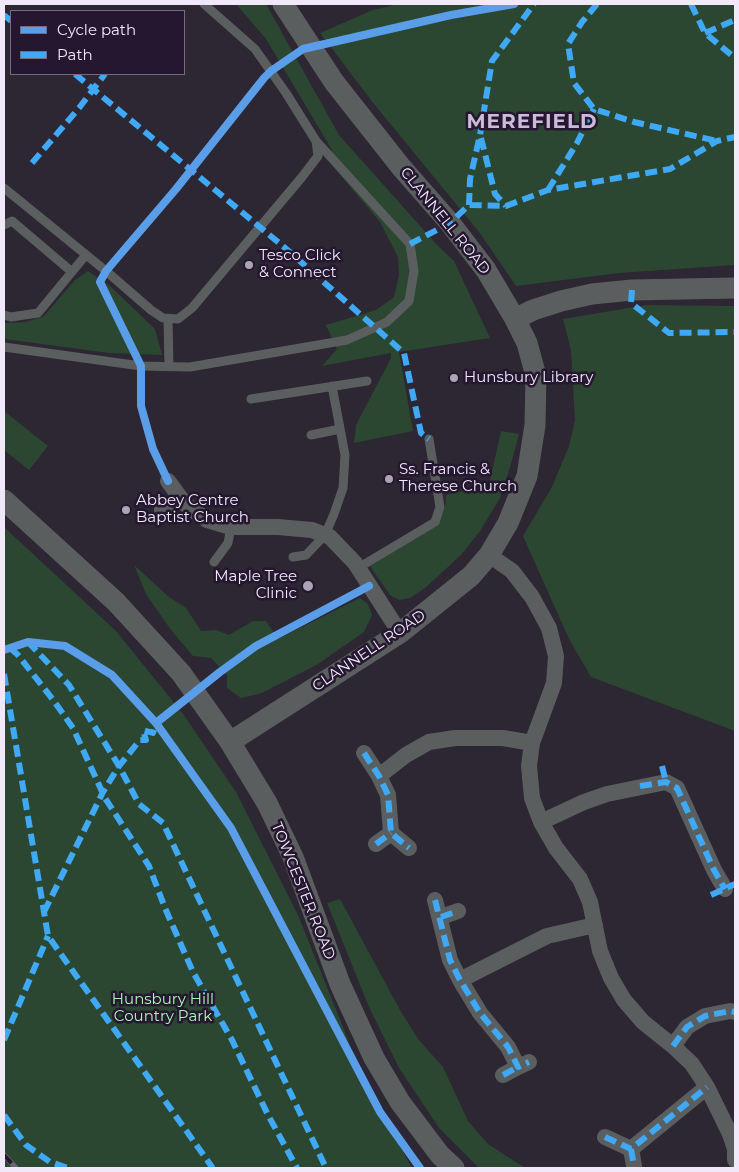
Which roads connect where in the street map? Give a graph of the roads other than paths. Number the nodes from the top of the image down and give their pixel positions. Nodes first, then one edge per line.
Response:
1 (204, 4) edge
2 (282, 4) edge
3 (316, 142) junction
4 (4, 188) edge
5 (4, 225) edge
6 (85, 256) junction
7 (72, 272) junction
8 (735, 288) edge
9 (4, 315) edge
10 (168, 319) junction
11 (514, 319) junction
12 (4, 347) edge
13 (168, 367) junction
14 (367, 381) dead end
15 (332, 386) junction
16 (252, 400) dead end
17 (340, 429) junction
18 (311, 435) dead end
19 (429, 439) dead end
20 (168, 481) dead end
21 (180, 497) junction
22 (4, 500) edge
23 (162, 510) dead end
24 (231, 527) junction
25 (324, 535) junction
26 (489, 555) junction
27 (293, 557) dead end
28 (214, 562) dead end
29 (358, 568) junction
30 (400, 633) junction
31 (230, 742) junction
32 (532, 743) junction
33 (364, 753) dead end
34 (379, 776) junction
35 (541, 822) junction
36 (391, 833) junction
37 (376, 844) dead end
38 (409, 848) dead end
39 (724, 889) edge
40 (435, 900) dead end
41 (458, 911) dead end
42 (441, 917) junction
43 (595, 925) junction
44 (460, 980) junction
45 (735, 1012) edge
46 (672, 1046) junction
47 (503, 1075) dead end
48 (707, 1087) junction
49 (733, 1134) edge
50 (605, 1137) dead end
51 (631, 1149) junction
52 (735, 1160) edge
53 (634, 1166) dead end
54 (454, 1168) edge

1 - 3 lane
2 - 11 street, CLANNELL ROAD
3 - 10 lane
3 - 13 lane
4 - 6 lane
5 - 7 lane
6 - 7 lane
6 - 10 lane
7 - 9 lane
8 - 11 street
10 - 13 lane
11 - 26 street, CLANNELL ROAD
12 - 13 lane
14 - 15 lane
15 - 16 lane
15 - 17 lane
17 - 18 lane
17 - 25 lane
19 - 29 lane
20 - 21 street
21 - 23 street
21 - 24 street
22 - 31 street, TOWCESTER ROAD
24 - 25 street
24 - 28 lane
25 - 27 lane
25 - 29 street
26 - 30 street, CLANNELL ROAD
26 - 32 street
29 - 30 street
30 - 31 street, CLANNELL ROAD
31 - 54 street, TOWCESTER ROAD
32 - 34 street
32 - 35 street
33 - 34 street
34 - 36 street
35 - 39 street
35 - 43 street
36 - 37 street
36 - 38 street
40 - 42 street
41 - 42 street
42 - 44 street
43 - 44 street
43 - 46 street
44 - 47 street
45 - 46 street
46 - 48 street
48 - 49 street
48 - 51 street
49 - 52 street
50 - 51 street
51 - 53 street

